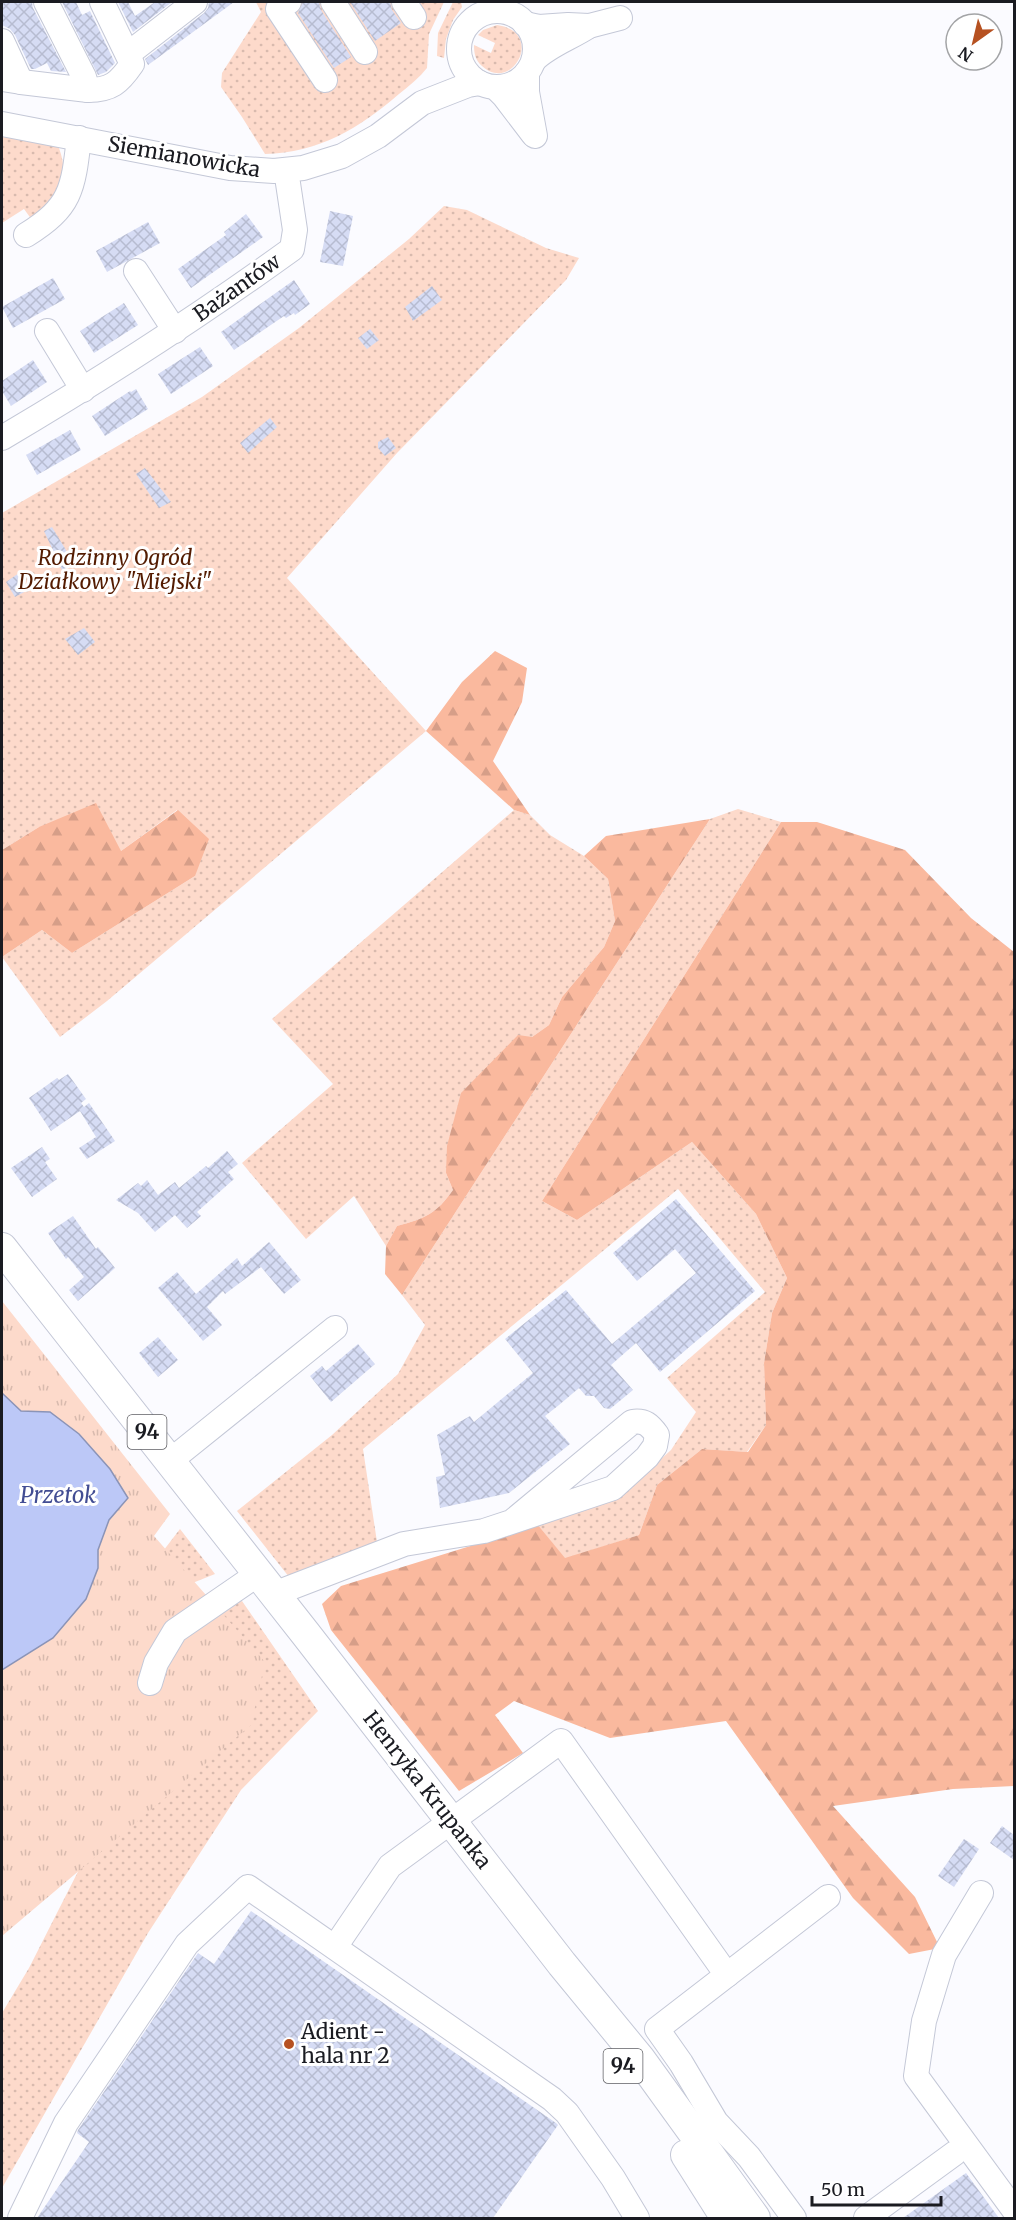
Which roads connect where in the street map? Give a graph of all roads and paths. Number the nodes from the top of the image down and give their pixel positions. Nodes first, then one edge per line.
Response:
1 (46, 2) edge
2 (102, 2) edge
3 (195, 2) edge
4 (289, 2) edge
5 (333, 2) edge
6 (466, 2) edge
7 (493, 6) edge
8 (620, 18) dead end
9 (525, 24) junction
10 (468, 26) junction
11 (589, 26) junction
12 (2, 41) edge
13 (365, 52) dead end
14 (460, 53) junction
15 (128, 54) junction
16 (530, 66) junction
17 (325, 80) dead end
18 (11, 81) edge
19 (488, 85) junction
20 (88, 90) junction
21 (422, 103) junction
22 (2, 124) edge
23 (79, 138) junction
24 (286, 170) junction
25 (26, 235) dead end
26 (136, 271) dead end
27 (47, 331) dead end
28 (175, 331) junction
29 (83, 390) junction
30 (2, 438) edge
31 (2, 1248) edge
32 (335, 1328) dead end
33 (170, 1461) junction
34 (514, 1520) junction
35 (275, 1595) junction
36 (150, 1683) dead end
37 (453, 1822) junction
38 (981, 1893) dead end
39 (828, 1897) dead end
40 (334, 1947) junction
41 (562, 1964) junction
42 (727, 1975) junction
43 (955, 2153) dead end
44 (1014, 2211) edge
45 (20, 2218) edge
46 (637, 2218) edge
47 (726, 2218) edge
48 (755, 2218) edge
49 (794, 2218) edge
50 (866, 2218) edge

1 - 20 street
2 - 15 street
3 - 15 street
4 - 17 street
5 - 13 street
6 - 10 street
7 - 9 street
7 - 10 street
8 - 11 street
9 - 11 street
9 - 16 street
10 - 14 street
11 - 16 street
12 - 18 street
14 - 19 street
14 - 21 street, Siemianowicka
15 - 20 street
16 - 19 street
16 - 19 street
18 - 20 street
19 - 21 street, Siemianowicka
21 - 24 street, Siemianowicka
22 - 23 street, Siemianowicka
23 - 24 street, Siemianowicka
23 - 25 street
24 - 28 street, Bażantów
26 - 28 street, Bażantów
27 - 29 street
28 - 29 street, Bażantów
29 - 30 street, Bażantów
31 - 33 main road, 94
32 - 33 street
33 - 35 main road, 94
34 - 34 street
34 - 35 street
35 - 36 street
35 - 37 main road, Henryka Krupanka / 94
37 - 40 street
37 - 41 main road, Henryka Krupanka / 94
37 - 42 street
38 - 44 street
39 - 42 street
40 - 45 street
40 - 46 street
41 - 47 main road, Henryka Krupanka / 94
41 - 48 main road, Henryka Krupanka / 94
42 - 49 street
43 - 50 street

